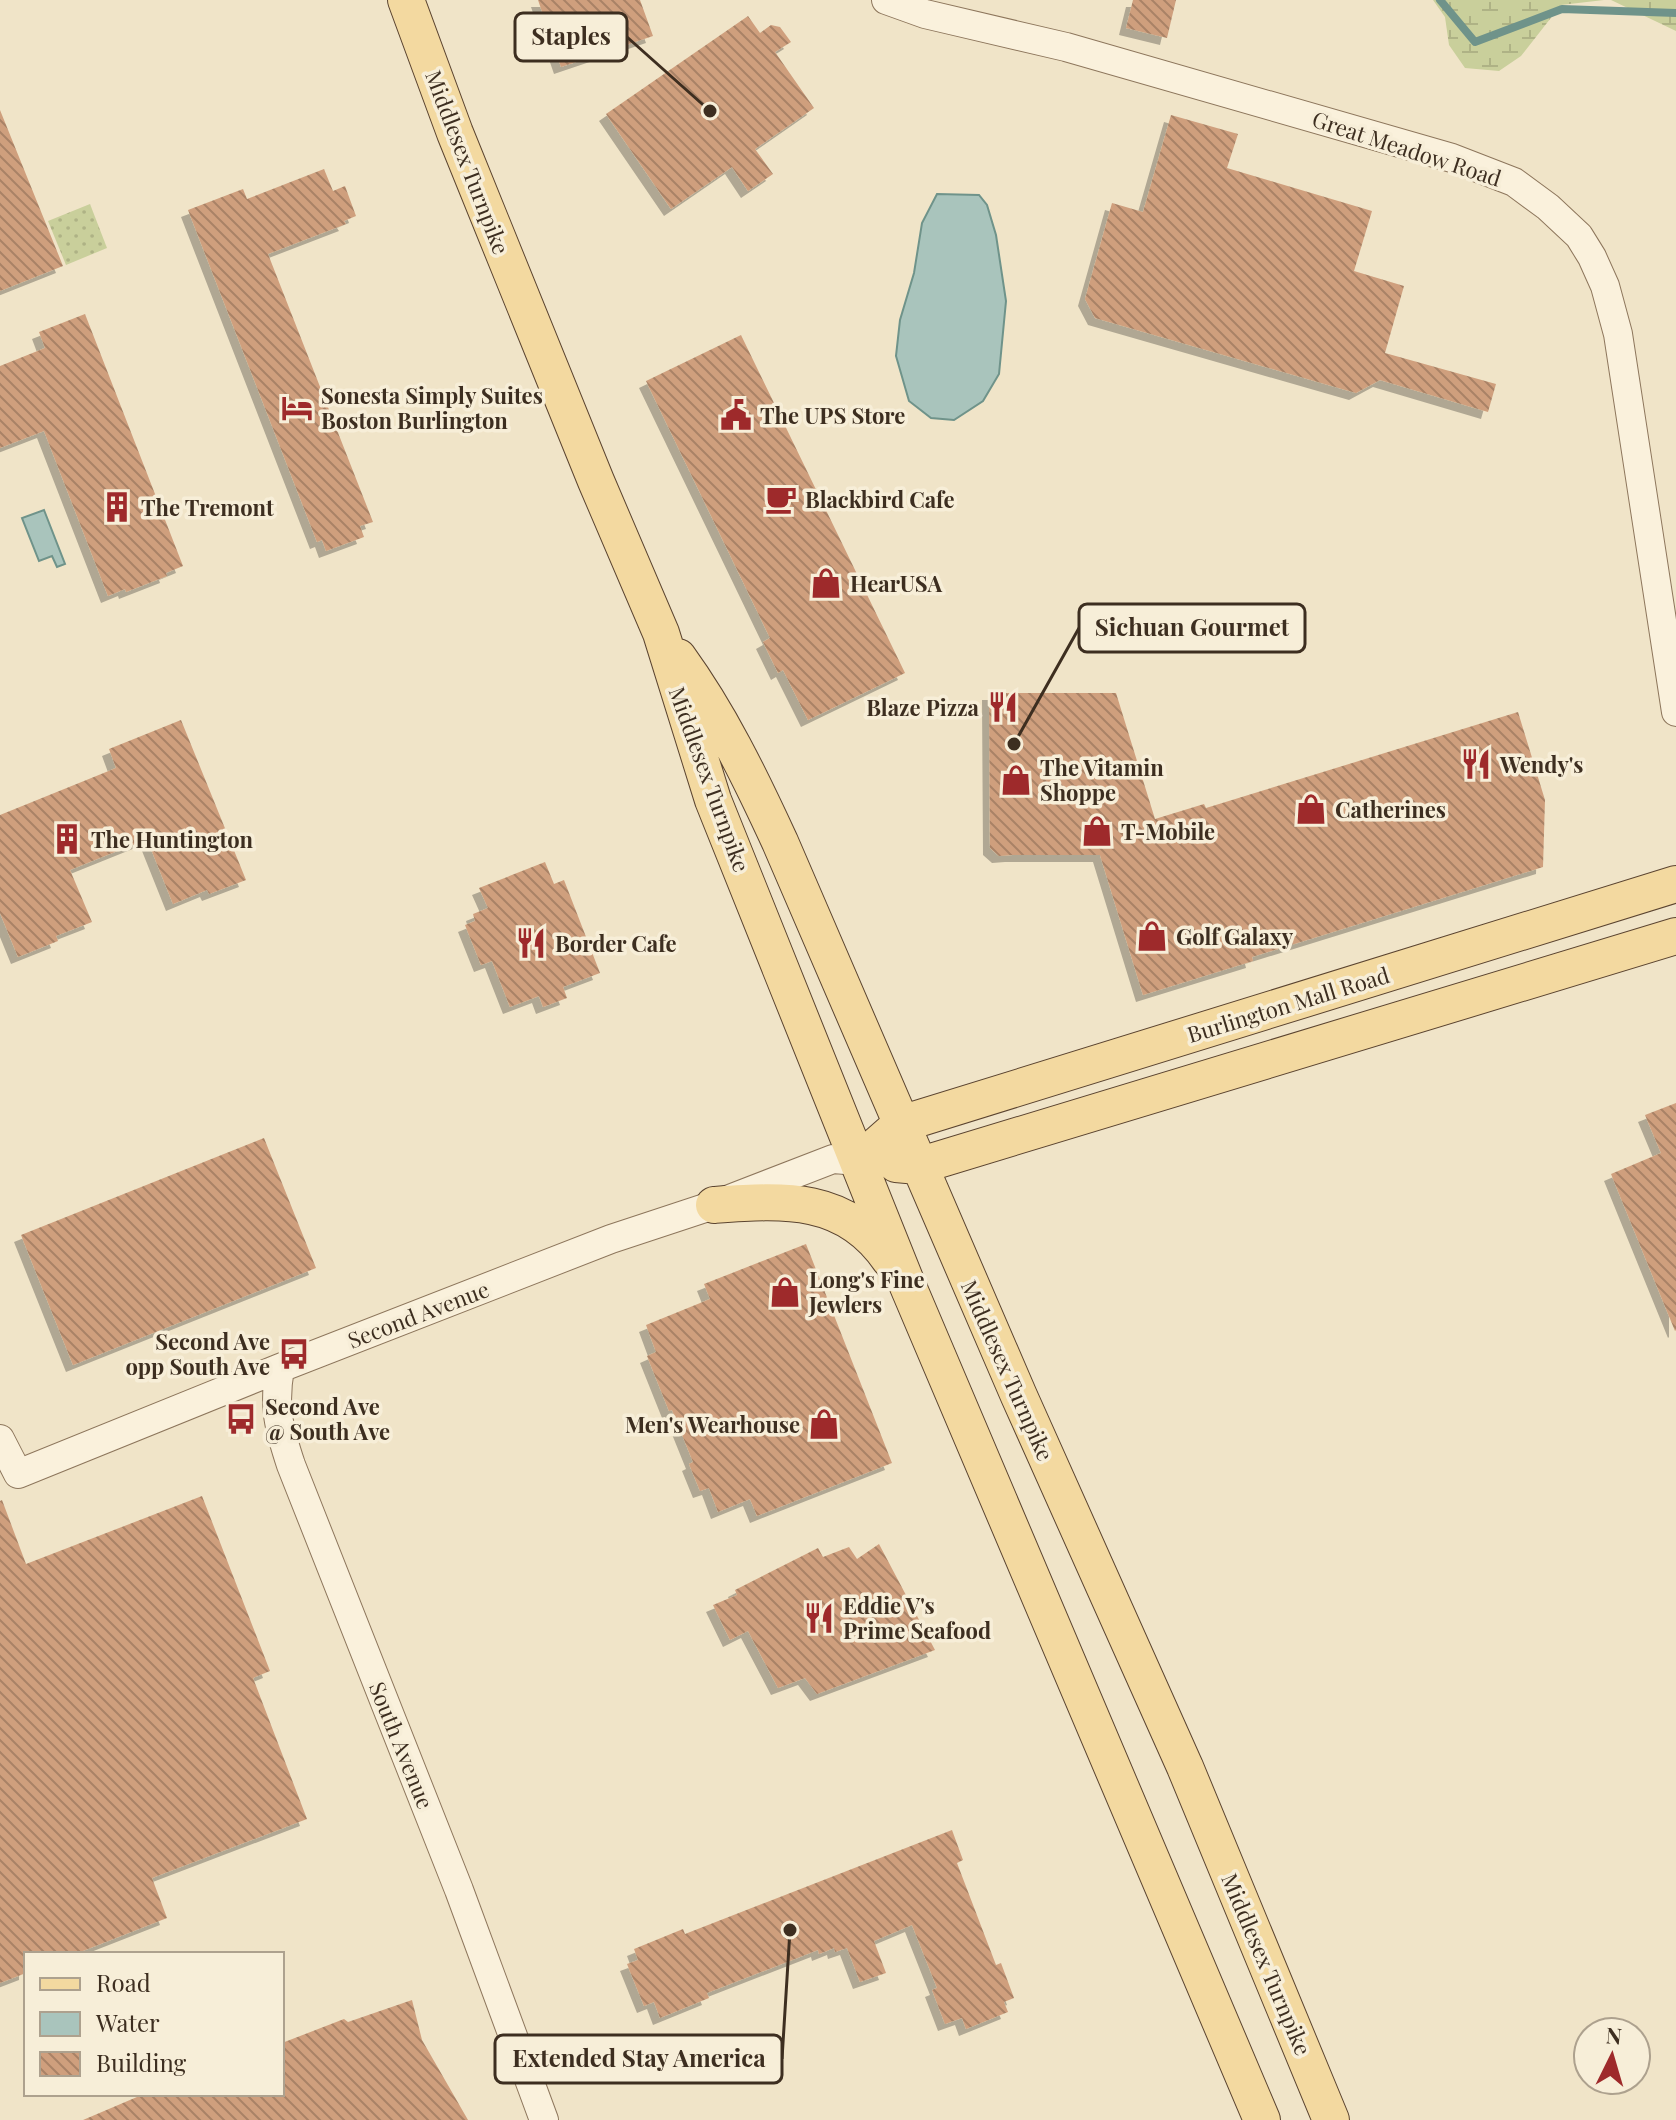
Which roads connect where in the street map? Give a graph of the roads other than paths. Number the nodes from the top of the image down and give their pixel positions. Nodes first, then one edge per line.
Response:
1 (406, 0) edge
2 (886, 0) edge
3 (661, 633) junction
4 (1676, 712) edge
5 (1676, 884) edge
6 (1676, 936) edge
7 (901, 1124) junction
8 (859, 1161) junction
9 (918, 1166) junction
10 (714, 1205) junction
11 (907, 1284) junction
12 (280, 1368) junction
13 (0, 1439) edge
14 (544, 2120) edge
15 (1262, 2120) edge
16 (1331, 2120) edge

1 - 3 main road, Middlesex Turnpike
2 - 4 street, Great Meadow Road
3 - 7 main road, Middlesex Turnpike
3 - 8 main road, Middlesex Turnpike
5 - 7 main road, Burlington Mall Road
6 - 9 main road
7 - 8 main road
7 - 9 main road, Middlesex Turnpike
8 - 9 main road
8 - 10 street, Second Avenue
8 - 11 main road, Middlesex Turnpike
9 - 16 main road, Middlesex Turnpike
10 - 11 main road
10 - 12 street, Second Avenue
11 - 15 main road, Middlesex Turnpike
12 - 13 street, Second Avenue
12 - 14 street, South Avenue

